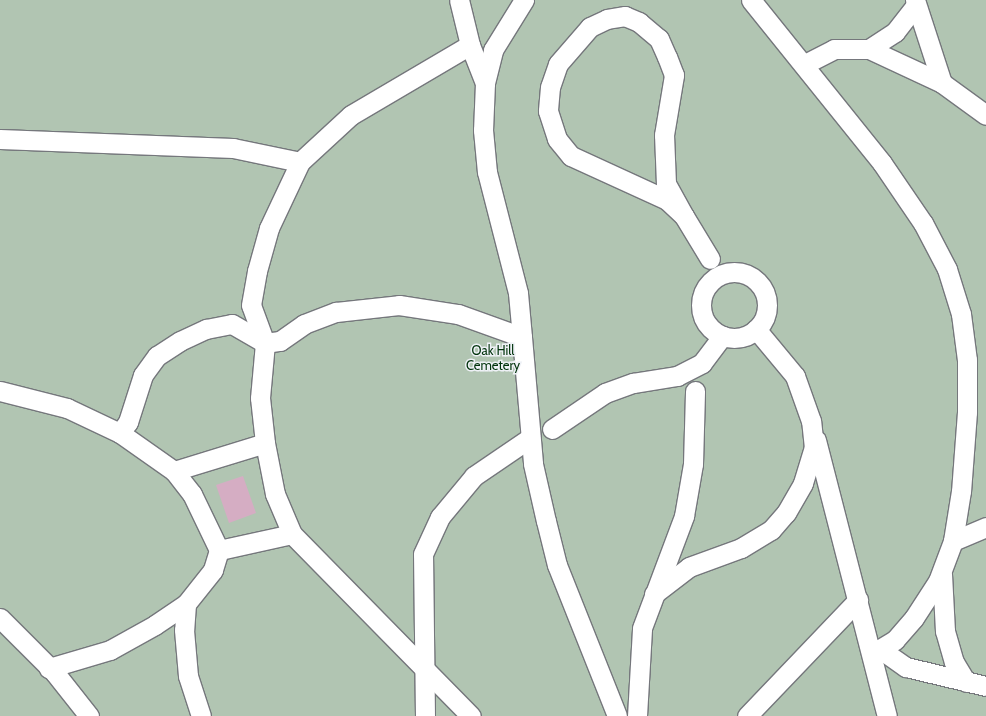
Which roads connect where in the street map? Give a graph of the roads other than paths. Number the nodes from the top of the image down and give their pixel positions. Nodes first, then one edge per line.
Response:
1 (459, 0) edge
2 (524, 0) edge
3 (751, 0) edge
4 (915, 3) edge
5 (470, 46) junction
6 (869, 49) junction
7 (805, 64) junction
8 (485, 83) junction
9 (942, 83) junction
10 (986, 115) edge
11 (0, 139) edge
12 (300, 162) junction
13 (684, 216) junction
14 (710, 259) junction
15 (741, 272) junction
16 (704, 292) junction
17 (756, 329) junction
18 (722, 336) junction
19 (522, 337) junction
20 (265, 342) junction
21 (702, 363) junction
22 (677, 376) junction
23 (0, 391) edge
24 (695, 392) junction
25 (811, 421) junction
26 (552, 428) junction
27 (530, 430) junction
28 (120, 433) junction
29 (266, 443) junction
30 (532, 457) junction
31 (174, 471) junction
32 (986, 527) edge
33 (292, 534) junction
34 (953, 541) junction
35 (219, 550) junction
36 (942, 570) junction
37 (654, 594) junction
38 (858, 600) junction
39 (186, 604) junction
40 (0, 618) edge
41 (876, 650) junction
42 (49, 668) junction
43 (424, 668) junction
44 (966, 682) junction
45 (986, 686) edge
46 (88, 716) edge
47 (201, 716) edge
48 (425, 716) edge
49 (471, 716) edge
50 (617, 716) edge
51 (637, 716) edge
52 (747, 716) edge
53 (887, 716) edge

1 - 5 lane
2 - 8 lane
3 - 7 lane
4 - 6 lane
4 - 9 lane
5 - 8 lane
5 - 12 lane
6 - 7 lane
6 - 9 lane
7 - 34 lane
8 - 19 lane
9 - 10 lane
11 - 12 lane
12 - 20 lane
13 - 13 lane
13 - 14 lane
14 - 15 lane
14 - 16 lane
15 - 16 lane
15 - 17 lane
16 - 18 lane
17 - 18 lane
17 - 25 lane
18 - 21 lane
19 - 20 lane
19 - 27 lane
20 - 28 lane
20 - 29 lane
21 - 22 lane
21 - 24 lane
22 - 24 lane
22 - 26 lane
23 - 28 lane
24 - 37 lane
25 - 37 lane
25 - 38 lane
26 - 27 lane
26 - 30 lane
27 - 30 lane
27 - 43 lane
28 - 31 lane
29 - 31 lane
29 - 33 lane
30 - 50 lane
31 - 35 lane
32 - 34 lane
33 - 35 lane
33 - 43 lane
34 - 36 lane
35 - 39 lane
36 - 41 lane
36 - 44 lane
37 - 51 lane
38 - 41 lane
38 - 52 lane
39 - 42 lane
39 - 47 lane
40 - 42 lane
41 - 44 lane
41 - 53 lane
42 - 46 lane
43 - 48 lane
43 - 49 lane
44 - 45 lane

